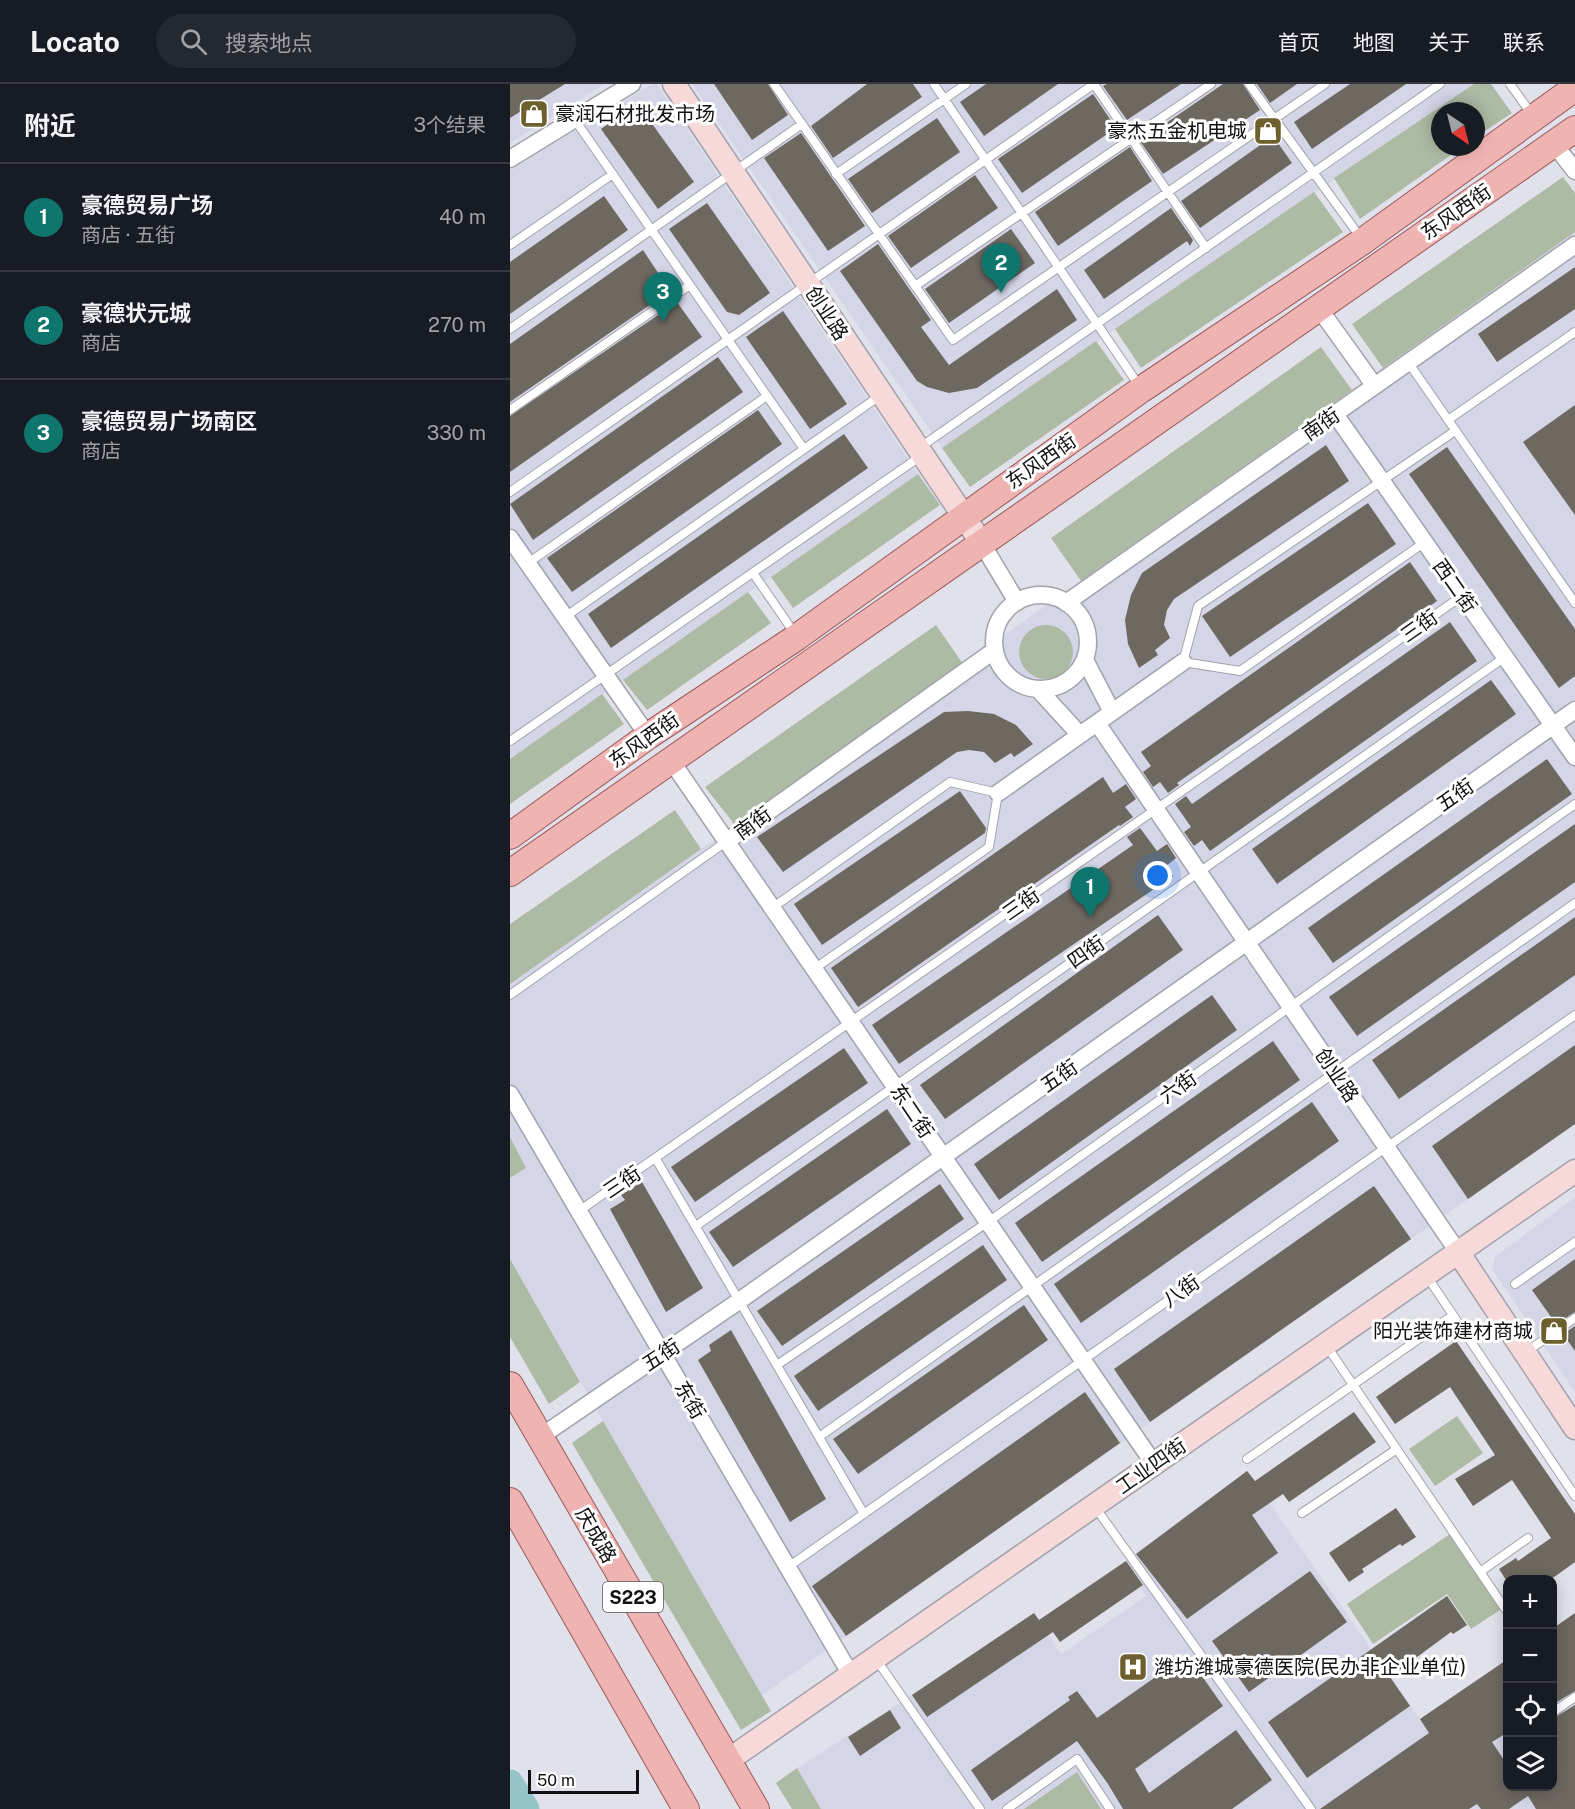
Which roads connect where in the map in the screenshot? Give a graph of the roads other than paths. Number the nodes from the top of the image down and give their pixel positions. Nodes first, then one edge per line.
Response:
1 (632, 84) edge
2 (674, 84) edge
3 (774, 84) edge
4 (934, 84) edge
5 (966, 84) edge
6 (1094, 84) edge
7 (1211, 84) edge
8 (1249, 84) edge
9 (1325, 84) edge
10 (1440, 84) edge
11 (1510, 84) edge
12 (1575, 88) edge
13 (944, 99) junction
14 (1274, 119) junction
15 (1535, 119) junction
16 (575, 120) junction
17 (802, 124) junction
18 (1565, 137) edge
19 (1131, 139) junction
20 (510, 159) edge
21 (984, 159) junction
22 (1575, 171) edge
23 (733, 172) junction
24 (1313, 173) junction
25 (613, 174) junction
26 (836, 174) junction
27 (1168, 192) junction
28 (1022, 214) junction
29 (651, 230) junction
30 (879, 234) junction
31 (1363, 241) junction
32 (510, 244) edge
33 (1575, 244) edge
34 (1206, 248) junction
35 (1058, 268) junction
36 (690, 285) junction
37 (808, 285) junction
38 (915, 286) junction
39 (1318, 307) junction
40 (1096, 324) junction
41 (510, 329) edge
42 (1575, 332) edge
43 (728, 340) junction
44 (1407, 362) junction
45 (1374, 386) junction
46 (1142, 389) junction
47 (881, 394) junction
48 (767, 396) junction
49 (510, 411) edge
50 (1335, 414) junction
51 (1448, 420) junction
52 (1455, 430) junction
53 (804, 449) junction
54 (919, 452) junction
55 (1382, 481) junction
56 (510, 492) edge
57 (963, 515) junction
58 (510, 538) edge
59 (981, 542) junction
60 (1425, 542) junction
61 (528, 563) junction
62 (753, 573) junction
63 (1462, 596) junction
64 (1017, 602) junction
65 (1066, 603) junction
66 (1575, 603) edge
67 (565, 617) junction
68 (797, 637) junction
69 (995, 650) junction
70 (1505, 657) junction
71 (1085, 660) junction
72 (1183, 662) junction
73 (606, 675) junction
74 (1038, 689) junction
75 (1575, 710) edge
76 (1113, 712) junction
77 (1097, 723) junction
78 (1553, 726) junction
79 (1080, 735) junction
80 (648, 736) junction
81 (510, 741) edge
82 (1575, 757) edge
83 (670, 759) junction
84 (998, 793) junction
85 (1575, 804) edge
86 (1156, 810) junction
87 (510, 837) edge
88 (727, 841) junction
89 (510, 873) edge
90 (1199, 873) junction
91 (1575, 903) edge
92 (772, 908) junction
93 (1247, 943) junction
94 (814, 969) junction
95 (510, 995) edge
96 (1291, 1007) junction
97 (1575, 1015) edge
98 (851, 1023) junction
99 (1335, 1072) junction
100 (895, 1086) junction
101 (510, 1094) edge
102 (1387, 1148) junction
103 (944, 1157) junction
104 (656, 1159) junction
105 (1575, 1171) edge
106 (579, 1211) junction
107 (988, 1222) junction
108 (696, 1226) junction
109 (1575, 1242) edge
110 (1458, 1252) junction
111 (1426, 1275) junction
112 (1515, 1284) dead end
113 (1032, 1286) junction
114 (740, 1301) junction
115 (1453, 1315) junction
116 (1575, 1318) edge
117 (1326, 1344) junction
118 (1525, 1353) junction
119 (663, 1354) junction
120 (1083, 1360) junction
121 (777, 1365) junction
122 (510, 1385) edge
123 (1353, 1385) junction
124 (1575, 1428) edge
125 (540, 1437) junction
126 (819, 1437) junction
127 (1397, 1449) junction
128 (1247, 1459) dead end
129 (1154, 1464) junction
130 (1575, 1496) edge
131 (510, 1501) edge
132 (1094, 1506) junction
133 (1302, 1513) dead end
134 (864, 1514) junction
135 (1528, 1538) dead end
136 (788, 1567) junction
137 (1480, 1572) junction
138 (1503, 1606) edge
139 (875, 1658) junction
140 (852, 1675) junction
141 (1575, 1697) edge
142 (1557, 1710) edge
143 (727, 1761) junction
144 (686, 1809) edge
145 (756, 1809) edge
146 (980, 1809) edge
147 (1007, 1809) edge
148 (1110, 1809) edge
149 (1311, 1809) edge

1 - 16 street
2 - 23 street, 创业路
3 - 17 lane
4 - 13 lane
5 - 13 lane
6 - 19 lane
6 - 21 lane
7 - 19 lane
8 - 14 lane
9 - 14 lane
10 - 24 lane
11 - 15 lane
12 - 15 main road, 东风西街
13 - 21 lane
13 - 26 lane
14 - 24 lane
14 - 27 lane
15 - 31 main road, 东风西街
16 - 20 street
16 - 25 lane
17 - 23 lane
17 - 26 lane
18 - 22 street
18 - 39 main road, 东风西街
19 - 27 lane
19 - 28 lane
21 - 28 lane
21 - 30 lane
23 - 29 lane
23 - 37 street, 创业路
24 - 31 lane
24 - 34 lane
25 - 29 lane
25 - 32 lane
26 - 30 lane
27 - 34 lane
27 - 35 lane
28 - 35 lane
28 - 38 lane
29 - 36 lane
29 - 41 lane
30 - 37 lane
30 - 38 lane
31 - 46 main road, 东风西街
33 - 44 street, 南街
34 - 40 lane
35 - 38 lane
35 - 40 lane
36 - 43 lane
36 - 49 lane
37 - 43 lane
37 - 47 street, 创业路
39 - 45 street
39 - 59 main road, 东风西街
40 - 46 lane
40 - 54 lane
42 - 51 lane
43 - 48 lane
43 - 56 lane
44 - 45 street, 南街
44 - 51 lane
45 - 50 street, 南街
46 - 57 main road, 东风西街
47 - 53 lane
47 - 54 street, 创业路
48 - 53 lane
48 - 61 lane
50 - 55 street, 西二街
50 - 65 street, 南街
51 - 52 lane
52 - 55 lane
52 - 66 lane
53 - 67 lane
54 - 57 street, 创业路
54 - 62 lane
55 - 60 street, 西二街
55 - 72 lane
57 - 59 street, 创业路
57 - 68 main road, 东风西街
58 - 61 street
59 - 64 street
59 - 83 main road, 东风西街
60 - 63 street, 西二街
60 - 72 lane
61 - 67 street
62 - 68 lane
62 - 73 lane
63 - 70 street, 西二街
63 - 86 lane, 三街
64 - 65 street
64 - 69 street
65 - 71 street
67 - 73 street
68 - 80 main road, 东风西街
69 - 74 street
69 - 88 street, 南街
70 - 78 street, 西二街
70 - 90 lane, 四街
71 - 74 street
71 - 76 street
72 - 76 street
73 - 80 street
73 - 81 lane
74 - 79 street
75 - 78 street, 五街
76 - 77 street
77 - 79 street
77 - 86 street, 创业路
78 - 82 street, 西二街
78 - 93 street, 五街
79 - 84 street
80 - 87 main road, 东风西街
83 - 88 street, 东二街
83 - 89 main road, 东风西街
84 - 92 lane
84 - 94 lane
85 - 96 lane, 六街
86 - 90 street, 创业路
86 - 98 lane, 三街
88 - 92 street, 东二街
88 - 95 lane, 南街
90 - 93 street, 创业路
90 - 100 lane, 四街
91 - 99 lane
92 - 94 street, 东二街
93 - 96 street, 创业路
93 - 103 street, 五街
94 - 98 street, 东二街
96 - 99 street, 创业路
96 - 107 lane, 六街
97 - 102 lane, 八街
98 - 100 street, 东二街
98 - 104 lane, 三街
99 - 102 street, 创业路
99 - 113 lane
100 - 103 street, 东二街
100 - 108 lane, 四街
101 - 106 street, 东街
102 - 110 street, 创业路
102 - 120 lane, 八街
103 - 107 street, 东二街
103 - 114 street, 五街
104 - 106 lane, 三街
104 - 108 lane
105 - 110 street, 工业四街
106 - 119 street, 东街
107 - 113 street, 东二街
107 - 121 lane, 六街
108 - 114 lane
109 - 112 lane
110 - 111 street, 工业四街
110 - 118 street, 创业路
111 - 115 lane
111 - 117 street, 工业四街
113 - 120 street, 东二街
113 - 126 lane
114 - 119 street, 五街
114 - 121 lane
115 - 123 lane
115 - 130 lane
116 - 118 lane
117 - 123 lane
117 - 129 street, 工业四街
118 - 124 street, 创业路
119 - 125 street, 五街
119 - 136 street, 东街
120 - 129 street, 东二街
120 - 134 lane, 八街
121 - 126 lane
122 - 125 main road, 庆成路 / S223
123 - 127 lane
123 - 128 lane
125 - 143 main road, 庆成路 / S223
126 - 134 lane
127 - 133 lane
127 - 137 lane
129 - 132 street, 工业四街
131 - 144 main road, S223
132 - 139 street, 工业四街
132 - 149 lane
134 - 136 lane, 八街
135 - 137 lane
136 - 140 street, 东街
137 - 138 lane
139 - 140 street, 工业四街
139 - 146 lane
140 - 143 street, 工业四街
141 - 142 lane
143 - 145 main road, 庆成路 / S223
147 - 148 lane

